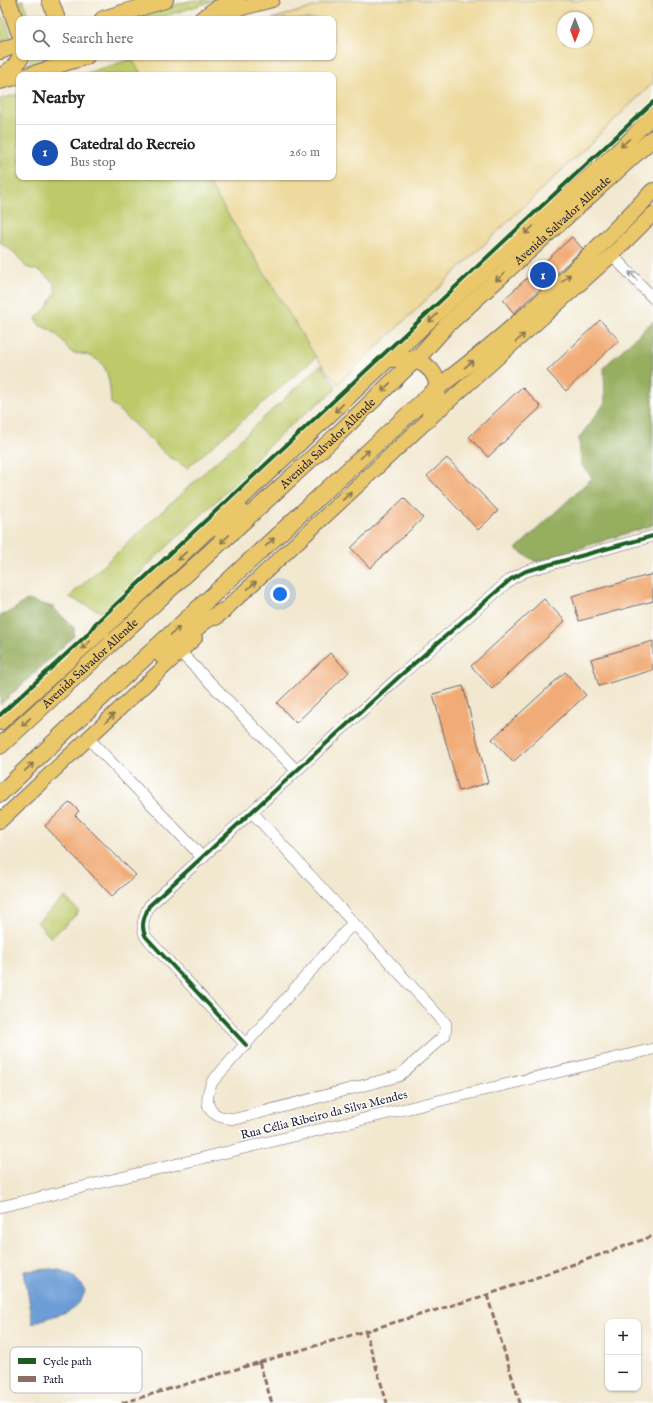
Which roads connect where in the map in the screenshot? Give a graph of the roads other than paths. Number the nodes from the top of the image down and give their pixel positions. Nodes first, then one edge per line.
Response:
1 (8, 0) edge
2 (50, 0) edge
3 (165, 0) edge
4 (237, 0) edge
5 (272, 0) edge
6 (56, 16) edge
7 (113, 16) edge
8 (206, 16) edge
9 (213, 16) edge
10 (16, 23) edge
11 (16, 45) edge
12 (0, 51) edge
13 (19, 60) edge
14 (77, 60) edge
15 (37, 72) edge
16 (0, 78) edge
17 (16, 78) edge
18 (0, 82) edge
19 (653, 115) edge
20 (653, 138) edge
21 (653, 191) edge
22 (653, 214) edge
23 (612, 254) junction
24 (653, 298) edge
25 (391, 359) junction
26 (414, 360) junction
27 (438, 387) junction
28 (428, 420) junction
29 (336, 436) junction
30 (210, 529) junction
31 (652, 536) edge
32 (223, 611) junction
33 (180, 652) junction
34 (0, 723) edge
35 (71, 726) junction
36 (88, 738) junction
37 (0, 746) edge
38 (297, 771) junction
39 (0, 794) edge
40 (252, 812) junction
41 (0, 821) edge
42 (203, 858) junction
43 (353, 923) junction
44 (246, 1045) junction
45 (653, 1048) edge
46 (0, 1207) edge

1 - 10 highway
2 - 6 highway
3 - 7 highway
4 - 8 highway
5 - 9 main road
11 - 12 highway
13 - 16 highway
14 - 15 main road
17 - 18 main road
19 -> 25 main road, Avenida Salvador Allende
20 -> 26 highway, Avenida Salvador Allende
27 -> 21 highway
22 - 23 main road
24 -> 23 street
28 -> 23 main road
25 - 26 highway
25 -> 30 main road, Avenida Salvador Allende
26 - 27 highway
26 -> 29 highway, Avenida Salvador Allende
27 - 28 highway
35 -> 27 highway
32 -> 28 main road
29 - 30 highway
29 -> 37 highway, Avenida Salvador Allende
30 -> 34 main road, Avenida Salvador Allende
31 - 38 street
32 - 33 main road
32 - 35 highway
36 -> 33 main road
33 - 38 street
39 -> 35 highway
36 - 41 main road
36 - 42 street
38 - 40 street
40 - 42 street
40 - 43 street
42 - 44 street
43 - 44 street
43 - 44 street
45 - 46 street, Rua Célia Ribeiro da Silva Mendes

